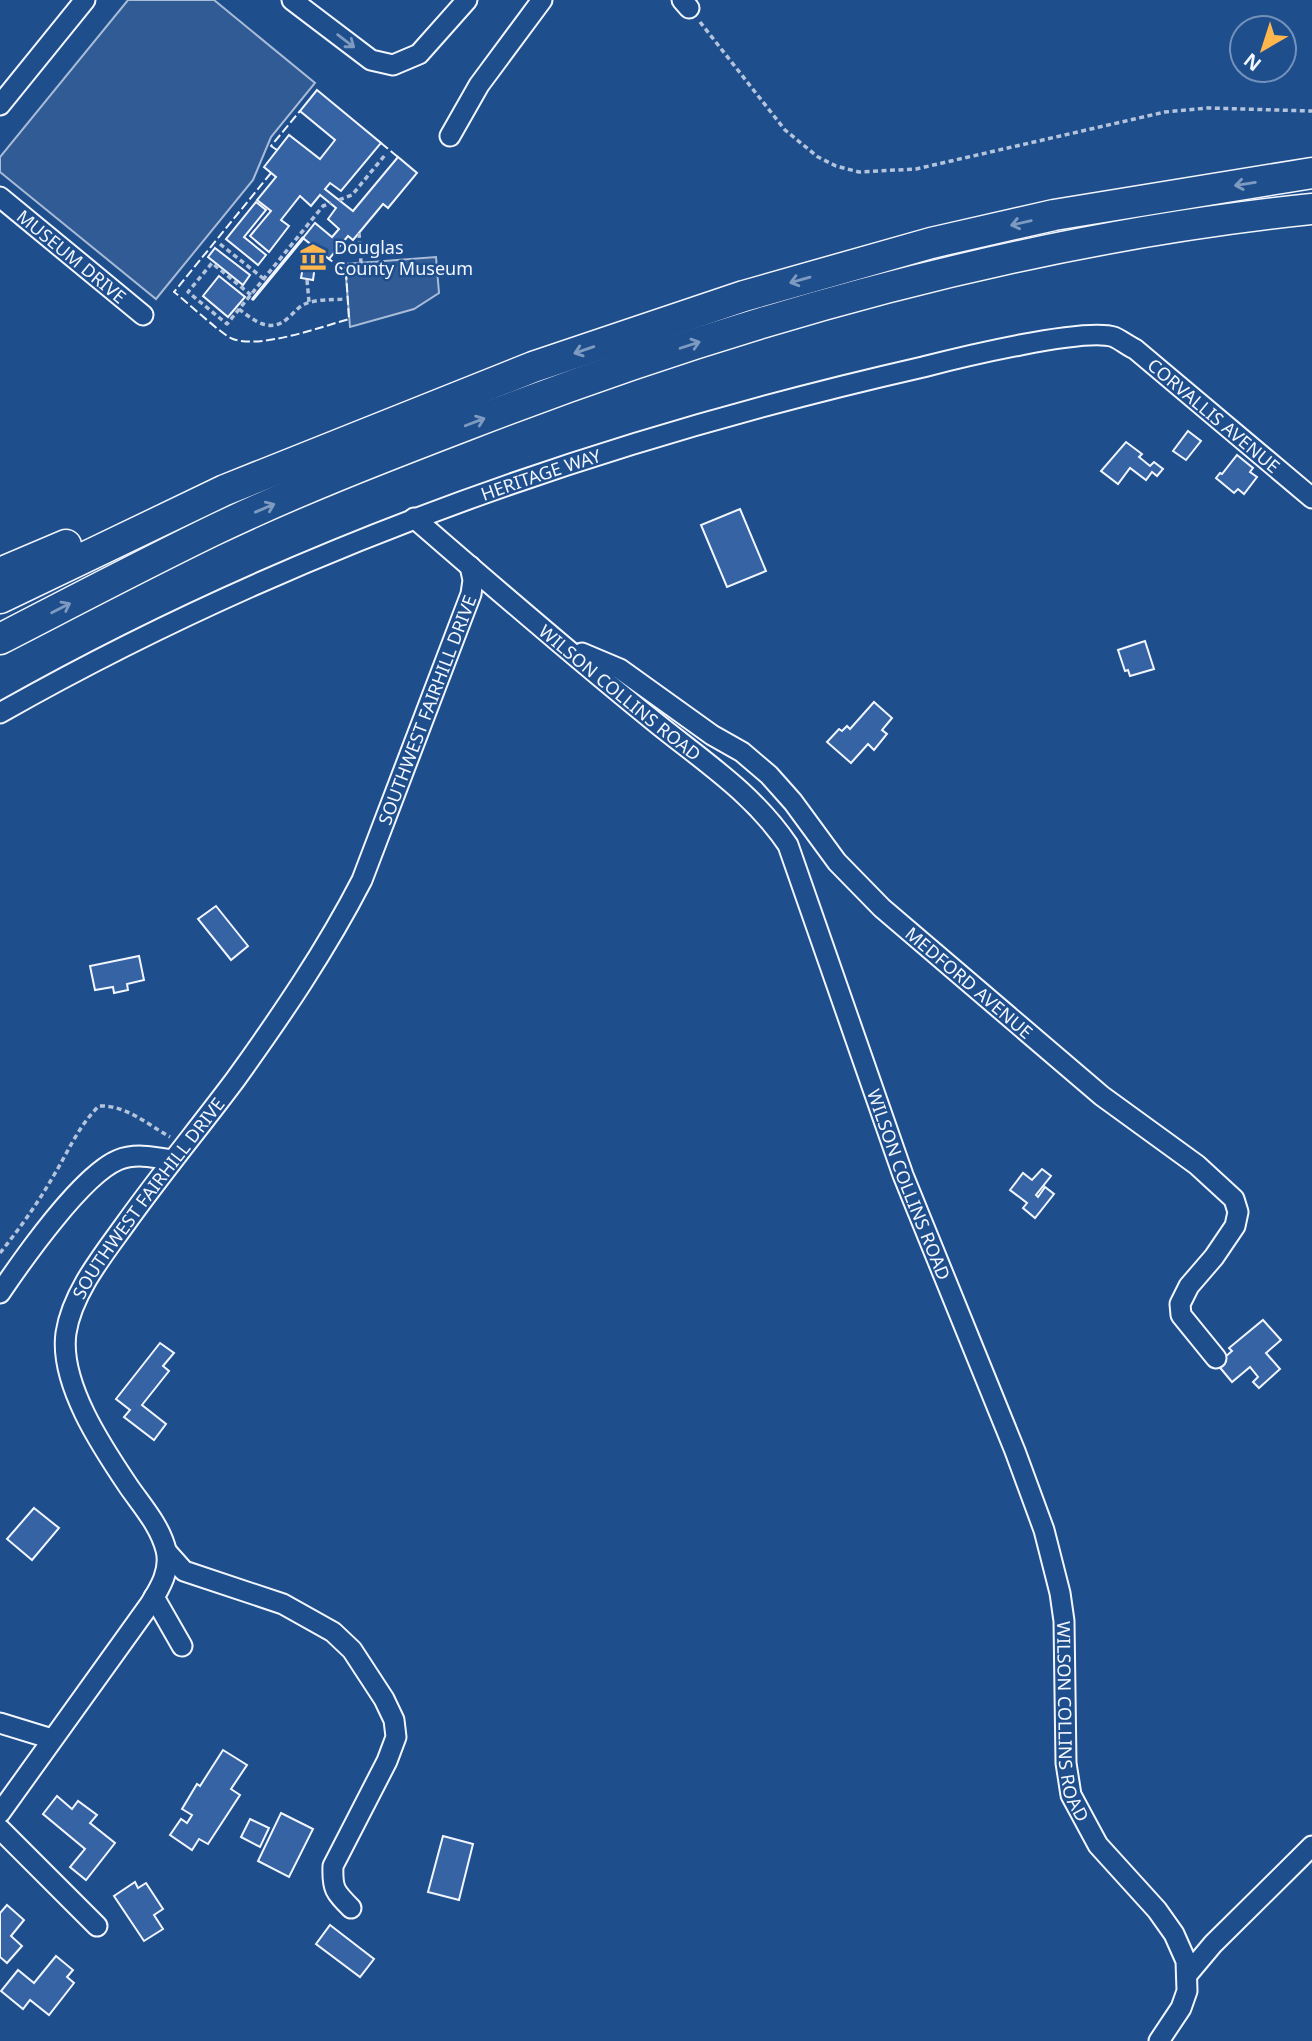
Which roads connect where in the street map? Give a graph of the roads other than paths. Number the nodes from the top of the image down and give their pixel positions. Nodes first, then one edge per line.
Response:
1 (85, 0) edge
2 (292, 0) edge
3 (467, 0) edge
4 (542, 0) edge
5 (0, 105) edge
6 (450, 136) dead end
7 (1312, 173) edge
8 (0, 197) edge
9 (1312, 209) edge
10 (142, 315) dead end
11 (1113, 337) joint
12 (225, 490) junction
13 (1312, 498) edge
14 (414, 518) junction
15 (470, 566) junction
16 (0, 573) edge
17 (0, 598) edge
18 (0, 639) edge
19 (565, 647) junction
20 (0, 713) edge
21 (172, 1160) junction
22 (0, 1293) edge
23 (1216, 1358) dead end
24 (167, 1552) junction
25 (154, 1597) junction
26 (183, 1646) dead end
27 (0, 1710) edge
28 (0, 1723) edge
29 (25, 1731) junction
30 (52, 1739) junction
31 (0, 1813) edge
32 (0, 1829) edge
33 (1312, 1846) edge
34 (351, 1908) dead end
35 (96, 1926) dead end
36 (1187, 1975) junction
37 (1159, 2041) edge

1 - 5 street
2 -> 3 street
4 - 6 street
7 -> 12 highway
8 - 10 street, MUSEUM DRIVE
18 -> 9 highway
11 - 13 street, CORVALLIS AVENUE
11 - 14 street, HERITAGE WAY
12 - 16 highway
12 - 17 highway
14 - 15 street, WILSON COLLINS ROAD
14 - 20 street, HERITAGE WAY
15 - 19 street, WILSON COLLINS ROAD
15 - 21 street, SOUTHWEST FAIRHILL DRIVE
19 - 23 street, MEDFORD AVENUE
19 - 36 street, WILSON COLLINS ROAD
21 - 22 street
21 - 24 street, SOUTHWEST FAIRHILL DRIVE
24 - 25 street
24 - 34 street
25 - 26 street
25 - 30 street
27 - 29 street
28 - 29 street
29 - 30 street
30 - 31 street
32 - 35 street
33 - 36 street, WILSON COLLINS ROAD
36 - 37 street, WILSON COLLINS ROAD

